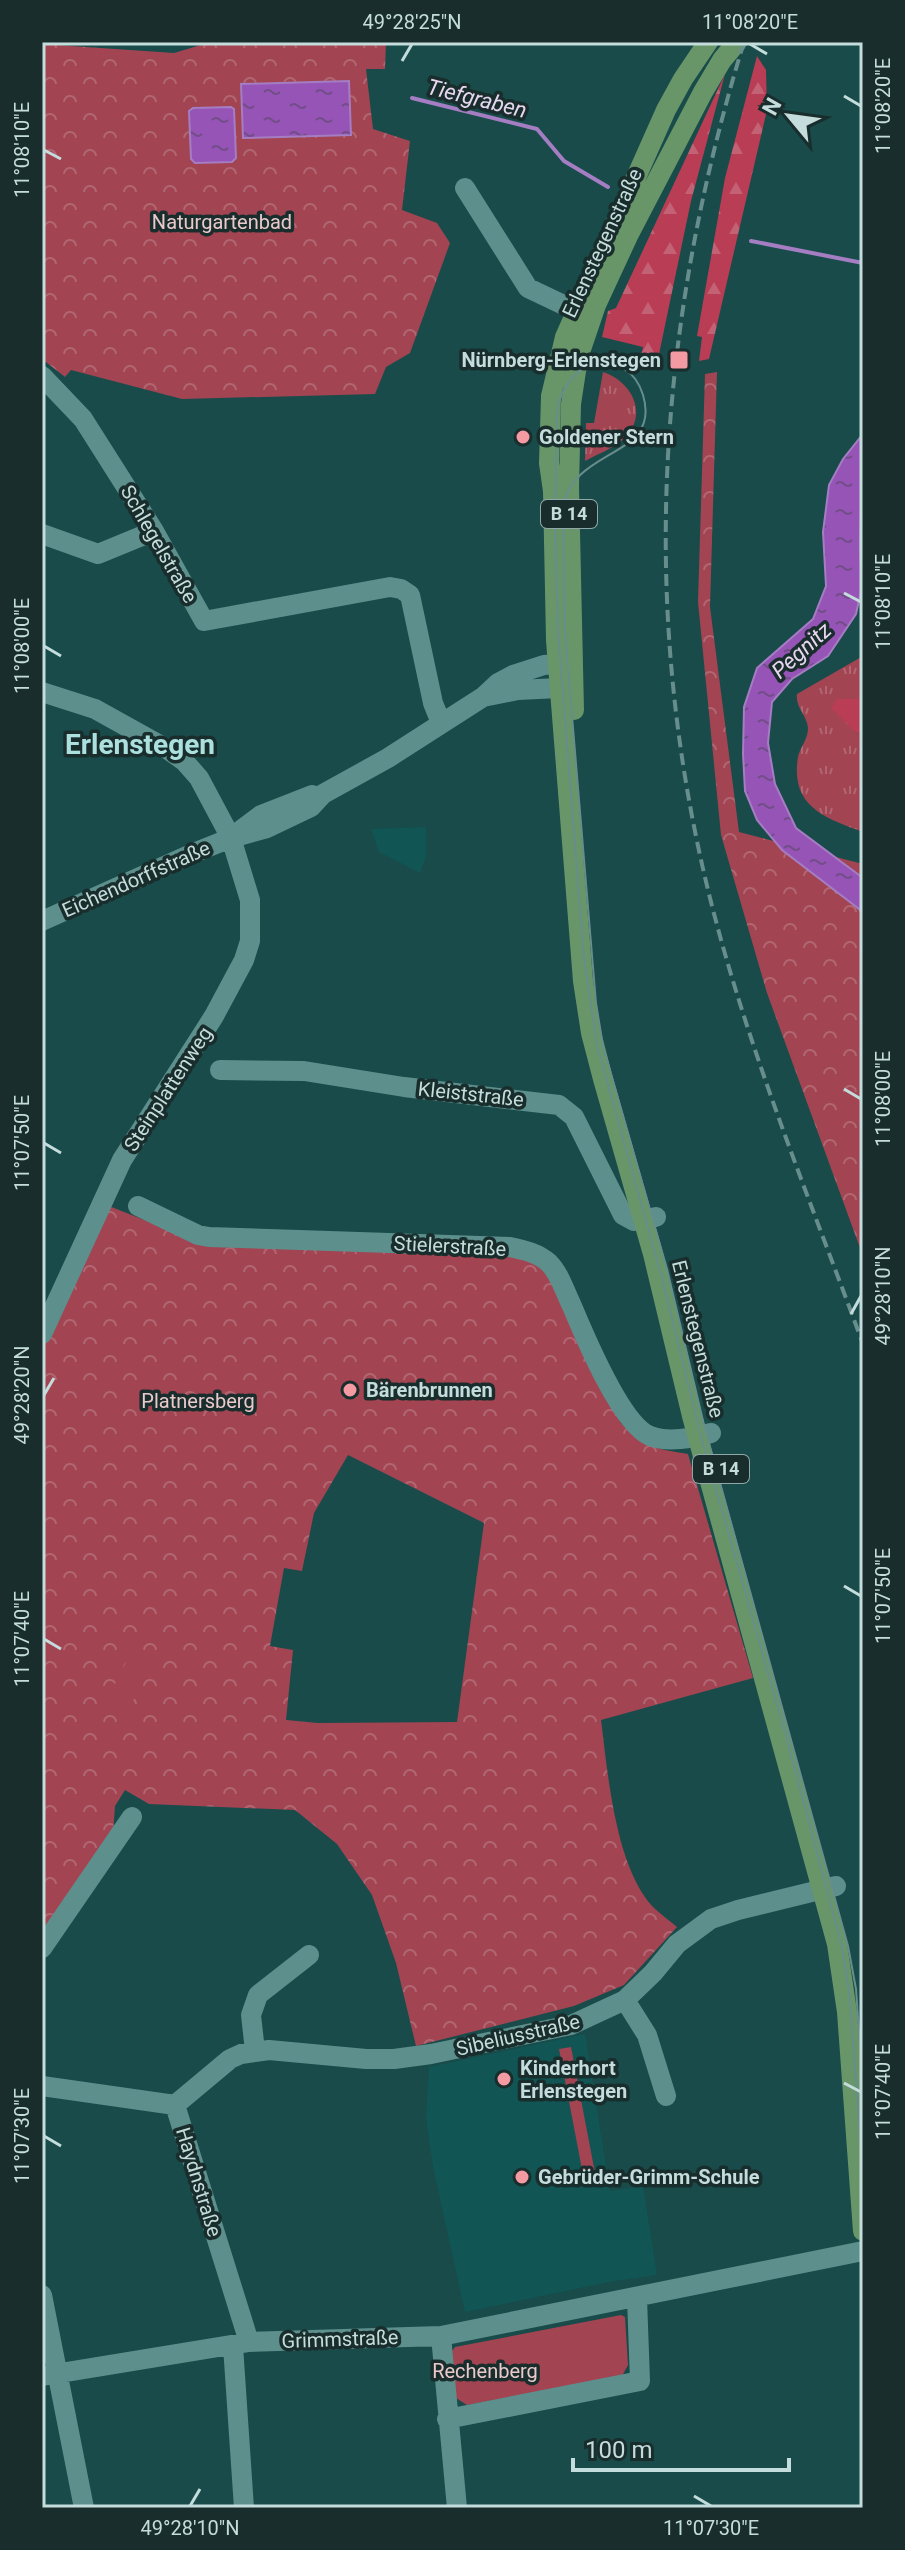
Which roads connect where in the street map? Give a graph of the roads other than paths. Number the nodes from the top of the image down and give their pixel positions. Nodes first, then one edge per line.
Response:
1 (737, 42) edge
2 (705, 43) edge
3 (722, 60) junction
4 (465, 188) dead end
5 (620, 232) junction
6 (583, 314) junction
7 (42, 376) edge
8 (154, 531) junction
9 (42, 534) edge
10 (563, 676) junction
11 (42, 692) edge
12 (441, 723) junction
13 (231, 838) junction
14 (42, 921) edge
15 (220, 1070) dead end
16 (138, 1206) dead end
17 (650, 1219) junction
18 (42, 1334) edge
19 (704, 1435) junction
20 (132, 1817) dead end
21 (830, 1888) junction
22 (42, 1948) edge
23 (309, 1955) dead end
24 (625, 2000) junction
25 (863, 2049) edge
26 (255, 2051) junction
27 (42, 2086) edge
28 (666, 2096) dead end
29 (175, 2105) junction
30 (863, 2231) edge
31 (863, 2251) edge
32 (42, 2295) edge
33 (637, 2298) junction
34 (441, 2336) junction
35 (241, 2344) junction
36 (49, 2375) edge
37 (447, 2419) junction
38 (84, 2508) edge
39 (244, 2508) edge
40 (457, 2508) edge

1 - 3 main road, Erlenstegenstraße / B 14
2 - 3 main road
2 - 5 main road, Erlenstegenstraße / B 14
3 - 5 main road, Erlenstegenstraße / B 14
4 - 6 street
5 - 6 main road, Erlenstegenstraße / B 14
6 - 10 main road, Erlenstegenstraße / B 14
7 - 8 street, Schlegelstraße
8 - 9 street
8 - 12 street, Schlegelstraße
10 - 12 street, Eichendorffstraße
10 - 17 main road, Erlenstegenstraße / B 14
11 - 13 street, Steinplattenweg
12 - 13 street, Eichendorffstraße
13 - 14 street, Eichendorffstraße
13 - 18 street, Steinplattenweg
15 - 17 street, Kleiststraße
16 - 19 street, Stielerstraße
17 - 19 main road, Erlenstegenstraße / B 14
19 - 21 main road, Erlenstegenstraße / B 14
20 - 22 street
21 - 24 street, Sibeliusstraße
21 - 25 main road, Erlenstegenstraße / B 14
21 - 30 main road, Erlenstegenstraße / B 14
23 - 26 street
24 - 26 street, Sibeliusstraße
24 - 28 street
26 - 29 street, Sibeliusstraße
27 - 29 street, Haydnstraße
29 - 35 street, Haydnstraße
31 - 33 street, Grimmstraße
32 - 36 street
33 - 34 street, Grimmstraße
33 - 37 street
34 - 35 street, Grimmstraße
34 - 37 street
35 - 36 street, Grimmstraße
35 - 39 street, Haydnstraße
36 - 38 street
37 - 40 street

